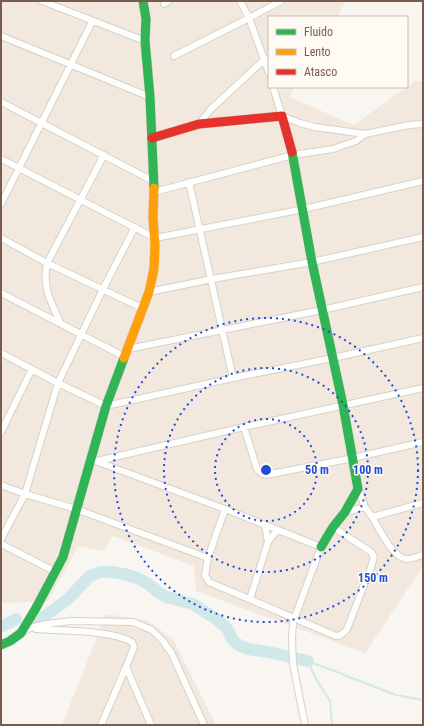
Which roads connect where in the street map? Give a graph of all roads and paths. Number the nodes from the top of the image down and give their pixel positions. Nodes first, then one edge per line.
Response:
1 (42, 1) edge
2 (144, 1) edge
3 (240, 1) edge
4 (281, 1) edge
5 (249, 18) junction
6 (92, 22) junction
7 (1, 36) edge
8 (145, 41) junction
9 (174, 56) dead end
10 (265, 59) junction
11 (70, 65) junction
12 (268, 70) edge
13 (273, 88) edge
14 (150, 97) junction
15 (1, 102) edge
16 (282, 116) junction
17 (41, 123) junction
18 (199, 124) junction
19 (423, 124) edge
20 (365, 134) junction
21 (152, 138) junction
22 (104, 154) junction
23 (293, 155) junction
24 (1, 159) edge
25 (19, 168) junction
26 (153, 181) junction
27 (423, 181) edge
28 (189, 182) junction
29 (154, 192) junction
30 (80, 199) junction
31 (1, 204) edge
32 (304, 210) junction
33 (135, 227) junction
34 (200, 230) junction
35 (423, 237) edge
36 (1, 238) edge
37 (155, 238) junction
38 (312, 262) junction
39 (47, 263) junction
40 (212, 279) junction
41 (423, 287) edge
42 (103, 289) junction
43 (149, 292) junction
44 (1, 293) edge
45 (144, 309) junction
46 (322, 310) junction
47 (61, 324) junction
48 (221, 330) junction
49 (82, 336) junction
50 (423, 338) edge
51 (1, 353) edge
52 (127, 353) junction
53 (333, 358) junction
54 (32, 369) junction
55 (233, 378) junction
56 (58, 383) junction
57 (423, 388) edge
58 (344, 405) junction
59 (106, 406) junction
60 (244, 427) junction
61 (1, 432) edge
62 (423, 442) edge
63 (353, 458) junction
64 (93, 460) junction
65 (1, 485) edge
66 (358, 489) junction
67 (25, 494) junction
68 (423, 503) edge
69 (365, 507) junction
70 (76, 509) junction
71 (225, 509) junction
72 (344, 512) junction
73 (372, 517) junction
74 (265, 525) junction
75 (333, 527) junction
76 (277, 530) junction
77 (1, 539) edge
78 (268, 542) junction
79 (1, 544) edge
80 (321, 547) junction
81 (423, 555) edge
82 (208, 558) junction
83 (56, 572) junction
84 (250, 599) junction
85 (294, 618) junction
86 (30, 628) junction
87 (21, 633) junction
88 (1, 646) edge
89 (126, 667) junction
90 (101, 725) edge
91 (151, 725) edge
92 (204, 725) edge
93 (304, 725) edge

1 - 6 street
2 - 8 street
3 - 5 street
4 - 5 street
5 - 9 street
5 - 10 street
6 - 8 street
6 - 11 street
7 - 11 street
8 - 14 street
10 - 12 street
10 - 18 street
11 - 14 street
11 - 17 street
13 - 16 street
14 - 21 street
15 - 17 street
16 - 18 street
16 - 20 street
16 - 23 street
17 - 22 street
17 - 25 street
18 - 21 street
19 - 20 street
20 - 23 street
21 - 26 street
22 - 26 street
22 - 30 street
23 - 28 street
23 - 32 street
24 - 25 street
25 - 30 street
25 - 31 street
26 - 29 street
27 - 32 street
28 - 29 street
28 - 34 street
29 - 37 street
30 - 33 street
30 - 39 street
32 - 34 street
32 - 38 street
33 - 37 street
33 - 42 street
34 - 37 street
34 - 40 street
35 - 38 street
36 - 39 street
37 - 43 street
38 - 40 street
38 - 46 street
39 - 42 street
39 - 47 street
40 - 43 street
40 - 48 street
41 - 46 street
42 - 45 street
42 - 49 street
43 - 45 street
44 - 47 street
45 - 52 street
46 - 48 street
46 - 53 street
47 - 49 street
48 - 52 street
48 - 55 street
49 - 52 street
49 - 56 street
50 - 53 street
51 - 54 street
52 - 59 street
53 - 55 street
53 - 58 street
54 - 56 street
54 - 61 street
55 - 59 street
56 - 59 street
56 - 67 street
57 - 58 street
58 - 60 street
58 - 63 street
59 - 64 street
60 - 63 street
60 - 64 street
62 - 63 street
63 - 66 street
64 - 70 street
64 - 71 street
65 - 67 street
66 - 69 street
66 - 72 street
67 - 70 street
67 - 77 street
68 - 73 street
69 - 72 street
69 - 73 street
70 - 82 street
70 - 83 street
71 - 74 street
71 - 82 street
72 - 75 street
73 - 81 street
74 - 76 street
74 - 78 street
75 - 80 street
75 - 85 street
76 - 78 street
76 - 80 street
78 - 84 street
79 - 83 street
80 - 85 street
82 - 84 street
83 - 87 street
84 - 85 street
85 - 93 street
86 - 87 street
86 - 89 street
86 - 92 street
87 - 88 street
89 - 90 street
89 - 91 street

